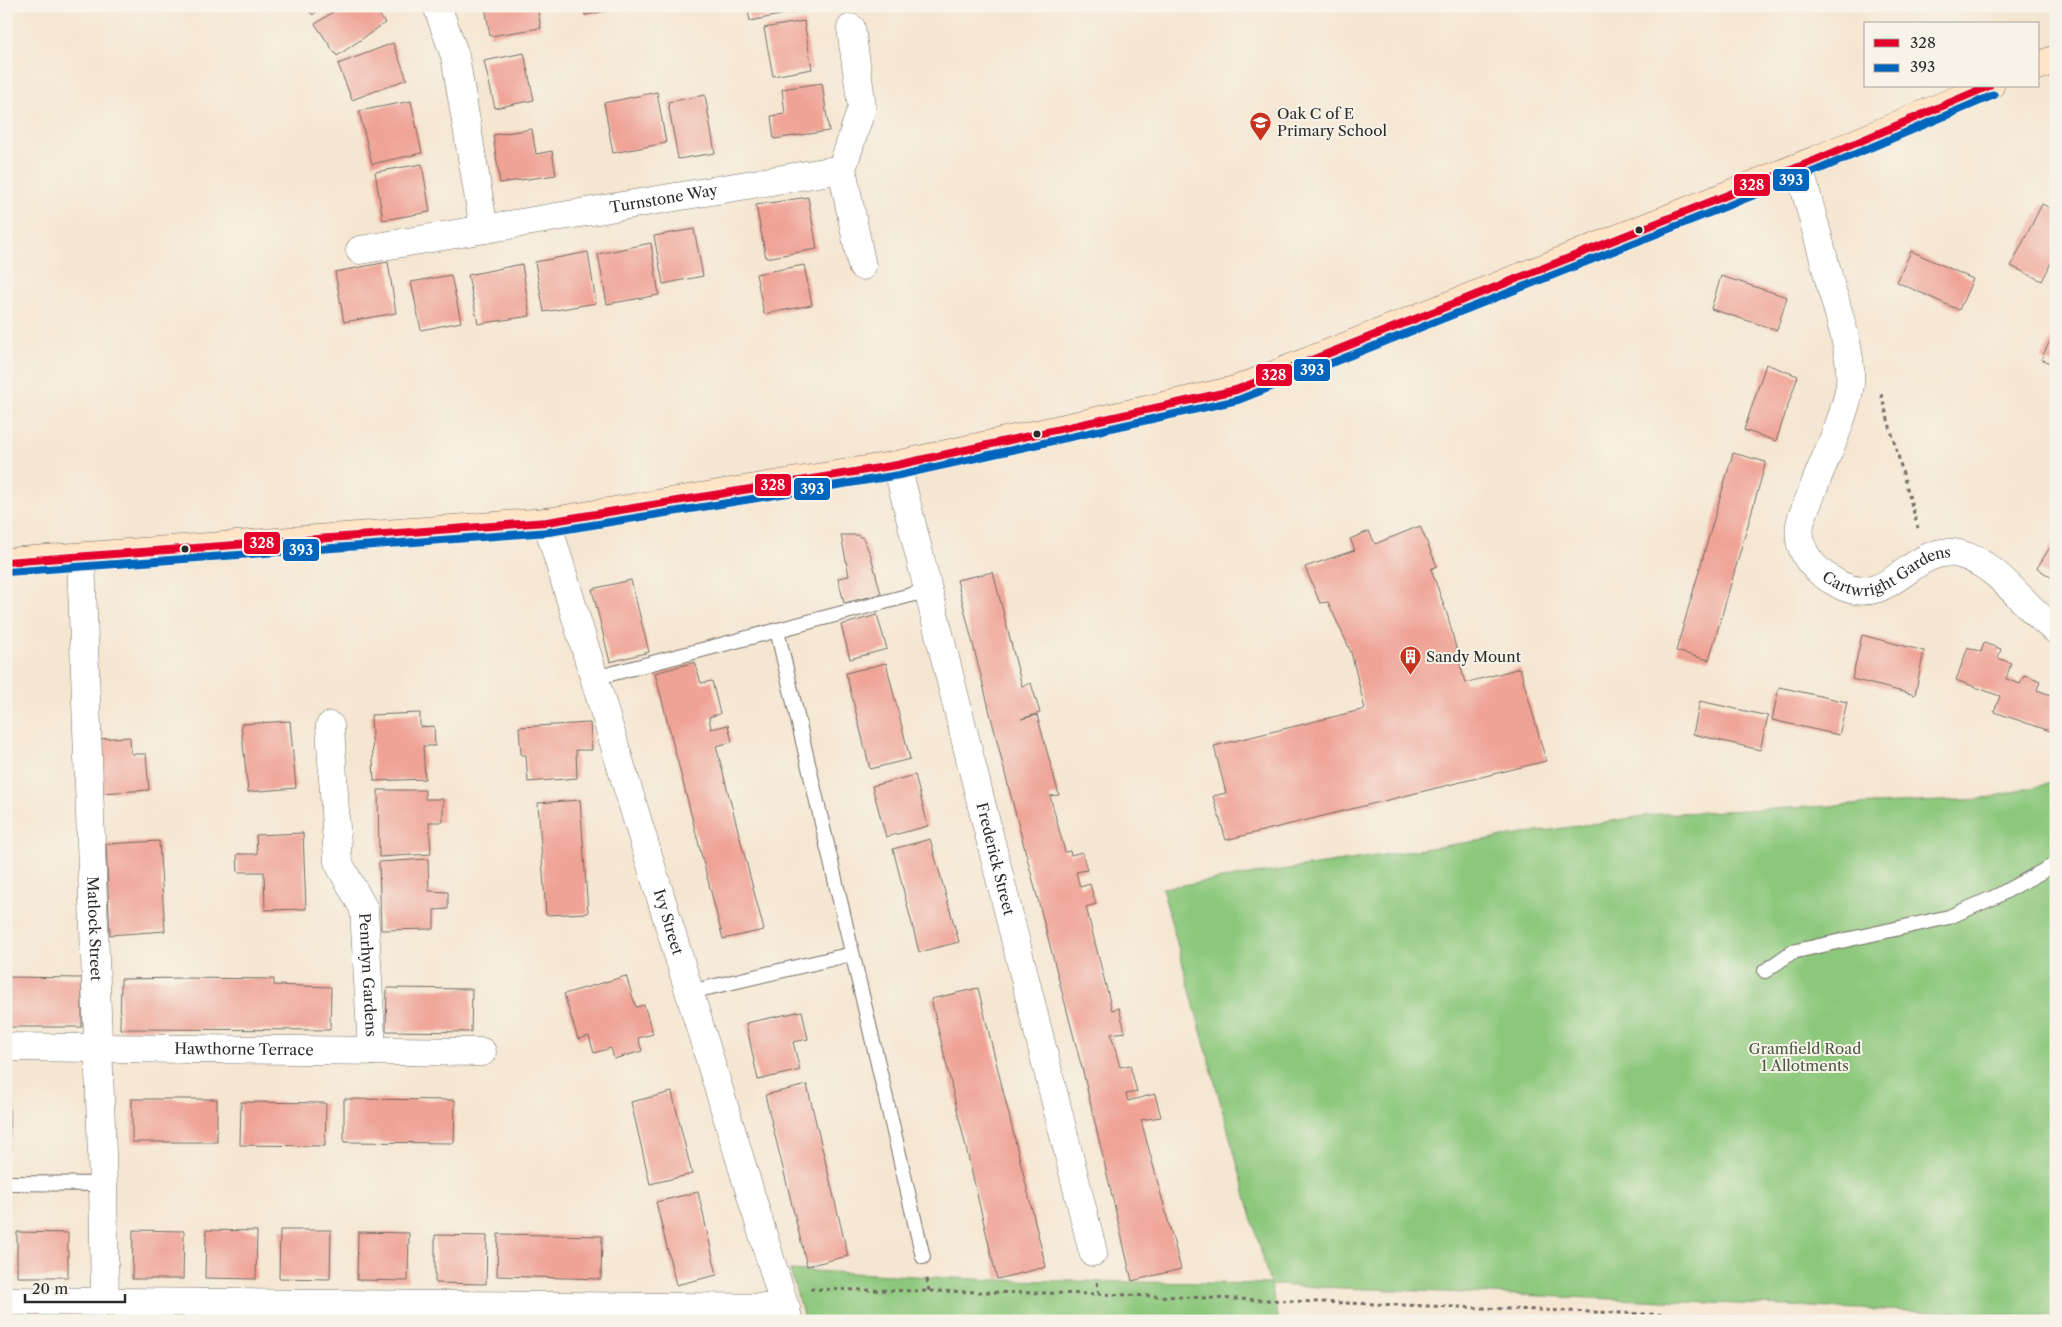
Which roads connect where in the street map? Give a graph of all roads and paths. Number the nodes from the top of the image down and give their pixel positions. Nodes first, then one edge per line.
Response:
1 (437, 6) edge
2 (851, 28) dead end
3 (2056, 58) edge
4 (2040, 65) edge
5 (1985, 88) edge
6 (1799, 166) junction
7 (842, 169) junction
8 (484, 228) junction
9 (360, 250) dead end
10 (862, 266) dead end
11 (897, 465) junction
12 (547, 522) junction
13 (80, 557) junction
14 (6, 562) edge
15 (926, 591) junction
16 (777, 630) junction
17 (2056, 630) edge
18 (595, 678) junction
19 (330, 726) dead end
20 (2056, 864) edge
21 (852, 954) junction
22 (1765, 971) dead end
23 (690, 992) junction
24 (6, 1047) edge
25 (99, 1048) junction
26 (372, 1051) junction
27 (482, 1052) dead end
28 (6, 1183) edge
29 (103, 1184) junction
30 (1093, 1252) dead end
31 (923, 1257) dead end
32 (6, 1301) edge
33 (105, 1302) junction
34 (785, 1306) edge
35 (1840, 1321) edge

1 - 8 street
2 - 7 street
3 - 4 street
5 - 6 street
6 - 11 street
6 - 17 street, Cartwright Gardens
7 - 8 street, Turnstone Way
7 - 10 street
8 - 9 street, Turnstone Way
11 - 12 street
11 - 15 street, Frederick Street
12 - 13 street
12 - 18 street, Ivy Street
13 - 14 street
13 - 25 street, Matlock Street
15 - 16 lane
15 - 30 street, Frederick Street
16 - 18 lane
16 - 21 lane
18 - 23 street, Ivy Street
19 - 26 street, Penrhyn Gardens
20 - 22 lane
21 - 23 lane
21 - 31 lane
23 - 34 street, Ivy Street
24 - 25 street, Hawthorne Terrace
25 - 26 street, Hawthorne Terrace
25 - 29 street, Matlock Street
26 - 27 street, Hawthorne Terrace
28 - 29 lane
29 - 33 street, Matlock Street
32 - 33 street
33 - 34 street
34 - 35 path

